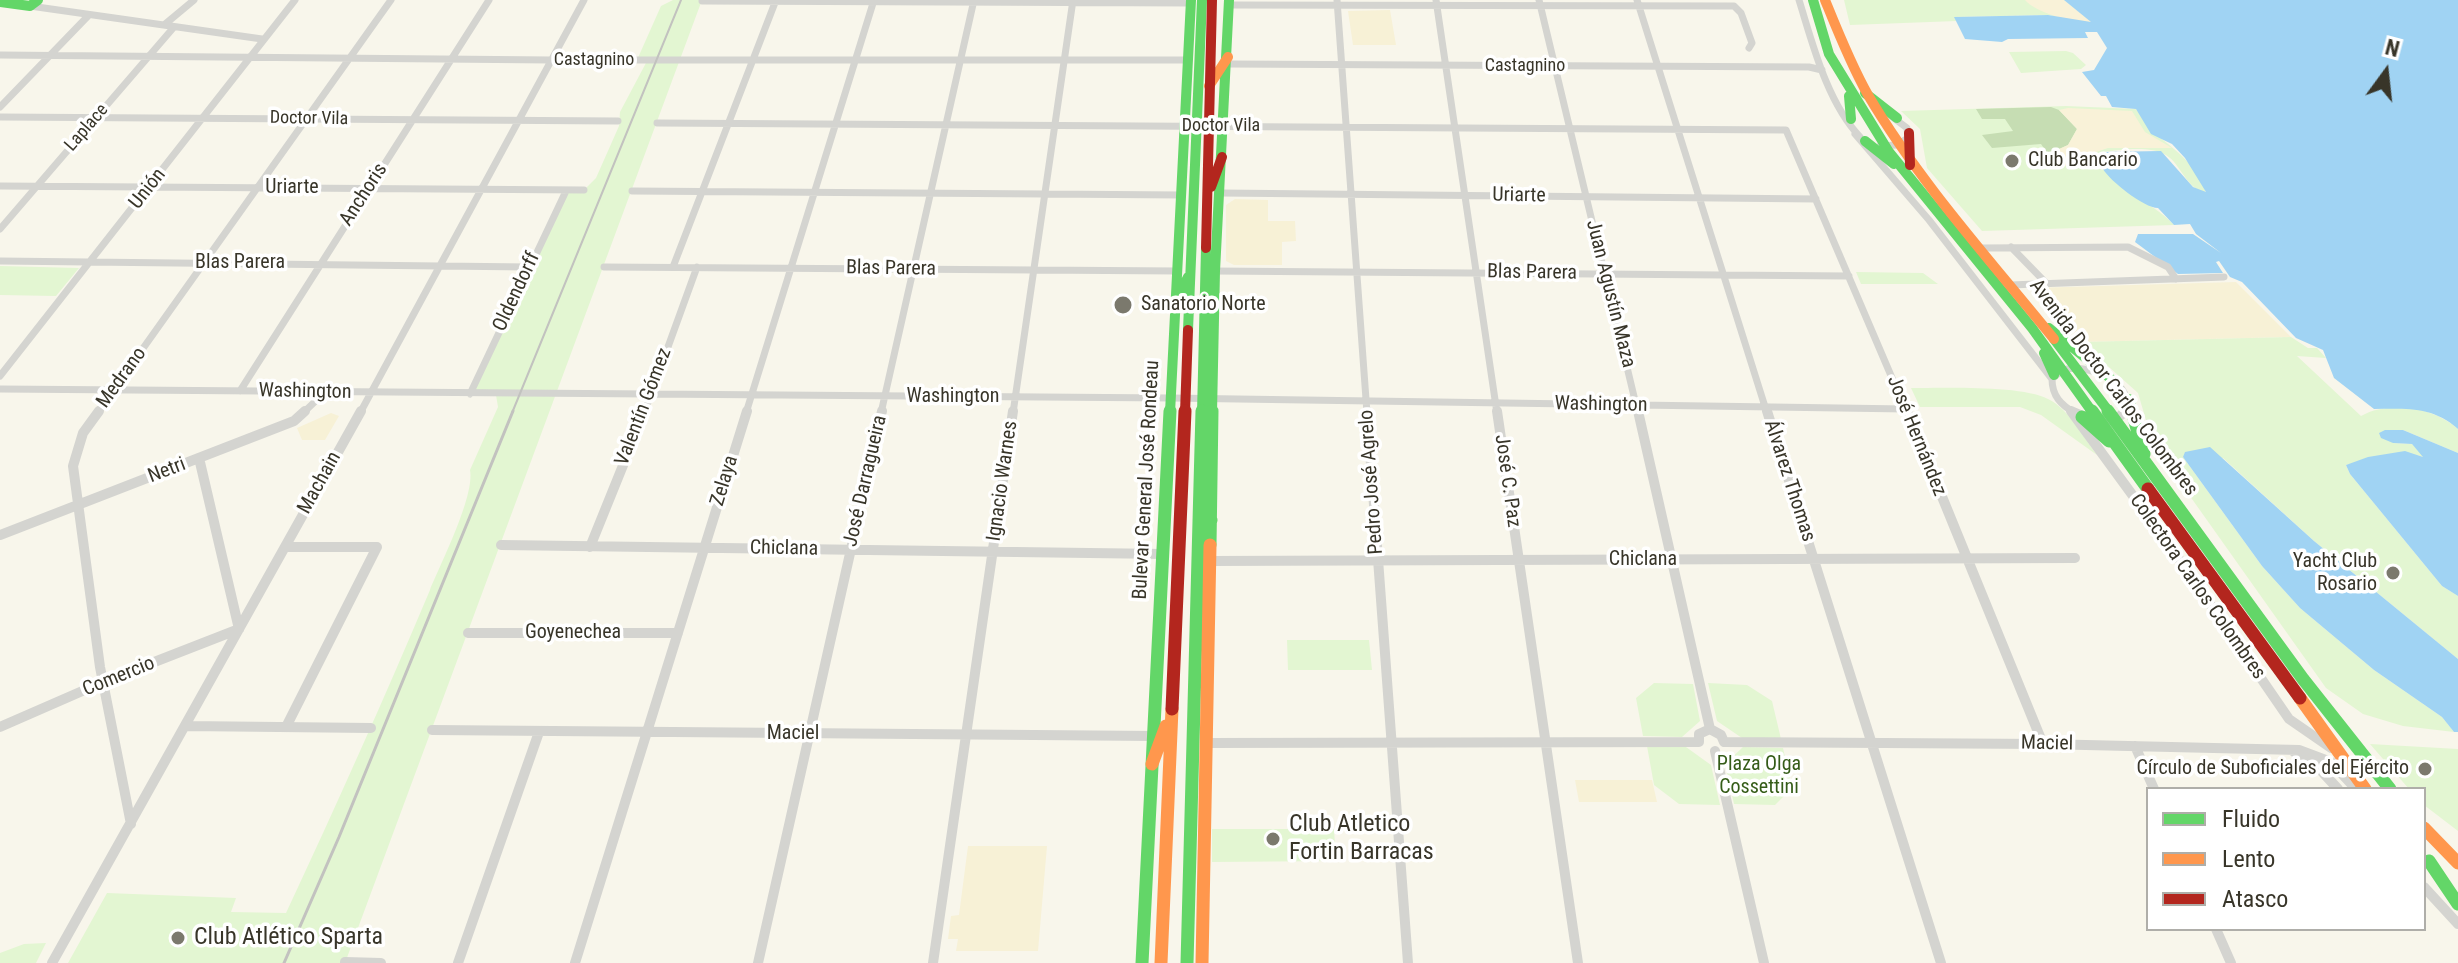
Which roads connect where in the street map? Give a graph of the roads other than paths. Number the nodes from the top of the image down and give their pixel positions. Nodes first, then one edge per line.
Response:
1 (194, 0) edge
2 (295, 0) edge
3 (391, 0) edge
4 (489, 0) edge
5 (584, 0) edge
6 (1212, 0) edge
7 (1799, 0) edge
8 (1813, 0) edge
9 (1825, 0) edge
10 (702, 1) edge
11 (776, 1) edge
12 (874, 1) edge
13 (974, 1) edge
14 (1195, 1) edge
15 (0, 2) edge
16 (1073, 2) edge
17 (34, 3) edge
18 (1229, 3) edge
19 (1337, 3) edge
20 (1437, 3) edge
21 (1540, 3) edge
22 (1638, 3) edge
23 (88, 16) junction
24 (164, 25) junction
25 (174, 27) junction
26 (262, 39) junction
27 (1749, 48) dead end
28 (1200, 50) junction
29 (0, 55) edge
30 (49, 56) junction
31 (148, 56) junction
32 (249, 56) junction
33 (350, 59) junction
34 (451, 60) junction
35 (551, 60) junction
36 (753, 60) junction
37 (856, 60) junction
38 (961, 60) junction
39 (1064, 60) junction
40 (1189, 60) junction
41 (1228, 60) junction
42 (1341, 63) junction
43 (1446, 66) junction
44 (1555, 66) junction
45 (1658, 66) junction
46 (1822, 70) junction
47 (1188, 78) junction
48 (1209, 86) junction
49 (1854, 89) junction
50 (0, 107) edge
51 (1859, 116) junction
52 (0, 117) edge
53 (96, 117) junction
54 (202, 118) junction
55 (1897, 118) junction
56 (307, 119) junction
57 (412, 120) junction
58 (518, 121) junction
59 (618, 121) dead end
60 (657, 123) dead end
61 (729, 123) junction
62 (836, 124) junction
63 (946, 124) junction
64 (1055, 125) junction
65 (1196, 126) junction
66 (1224, 126) junction
67 (1346, 127) junction
68 (1455, 128) junction
69 (1570, 129) junction
70 (1678, 130) junction
71 (1786, 130) joint
72 (1909, 133) junction
73 (1860, 138) junction
74 (1891, 146) junction
75 (1222, 157) junction
76 (1906, 167) junction
77 (0, 186) edge
78 (36, 187) junction
79 (149, 188) junction
80 (259, 188) junction
81 (368, 188) junction
82 (480, 190) junction
83 (584, 190) dead end
84 (566, 191) junction
85 (632, 191) dead end
86 (702, 192) junction
87 (814, 192) junction
88 (931, 193) junction
89 (1221, 193) junction
90 (1045, 194) junction
91 (1182, 195) junction
92 (1351, 195) junction
93 (1465, 196) junction
94 (1587, 197) junction
95 (1700, 198) junction
96 (1206, 199) junction
97 (1816, 199) junction
98 (0, 229) edge
99 (2011, 247) junction
100 (1981, 248) junction
101 (0, 261) edge
102 (90, 262) junction
103 (207, 262) junction
104 (321, 263) junction
105 (439, 265) junction
106 (529, 267) junction
107 (604, 267) dead end
108 (673, 267) junction
109 (697, 267) junction
110 (791, 268) junction
111 (913, 270) junction
112 (1033, 271) junction
113 (1215, 271) junction
114 (1184, 272) junction
115 (1357, 272) junction
116 (1477, 272) junction
117 (1605, 273) junction
118 (1723, 273) junction
119 (1849, 276) junction
120 (2224, 277) dead end
121 (2176, 279) junction
122 (2047, 284) junction
123 (2010, 285) junction
124 (2034, 324) junction
125 (2061, 373) junction
126 (0, 376) edge
127 (2117, 384) junction
128 (0, 389) edge
129 (113, 390) junction
130 (240, 391) junction
131 (325, 392) junction
132 (371, 393) junction
133 (470, 394) junction
134 (651, 395) junction
135 (751, 396) junction
136 (885, 397) junction
137 (1015, 397) junction
138 (1171, 398) junction
139 (1186, 398) junction
140 (1209, 399) junction
141 (2129, 399) junction
142 (1367, 401) junction
143 (1496, 403) junction
144 (1637, 406) junction
145 (1766, 408) junction
146 (1906, 409) junction
147 (2076, 414) junction
148 (2116, 420) junction
149 (2101, 421) junction
150 (2127, 457) junction
151 (199, 458) junction
152 (2147, 465) junction
153 (77, 505) junction
154 (1211, 520) junction
155 (0, 535) edge
156 (501, 545) dead end
157 (285, 547) junction
158 (590, 547) junction
159 (704, 548) junction
160 (850, 550) junction
161 (992, 552) junction
162 (1163, 554) junction
163 (2075, 558) dead end
164 (1671, 559) junction
165 (1378, 560) junction
166 (1519, 560) junction
167 (1814, 560) junction
168 (1966, 560) junction
169 (1211, 561) junction
170 (1196, 570) junction
171 (239, 629) junction
172 (468, 633) dead end
173 (678, 633) junction
174 (103, 682) junction
175 (1172, 710) junction
176 (186, 726) junction
177 (0, 727) edge
178 (286, 727) junction
179 (371, 728) dead end
180 (1710, 729) junction
181 (432, 730) dead end
182 (539, 732) junction
183 (647, 733) junction
184 (809, 734) junction
185 (966, 735) junction
186 (1154, 736) junction
187 (1546, 741) junction
188 (1699, 742) junction
189 (1208, 743) junction
190 (1872, 743) junction
191 (1392, 744) junction
192 (2043, 744) junction
193 (2135, 746) junction
194 (1720, 747) junction
195 (2287, 749) junction
196 (2334, 750) junction
197 (1152, 764) junction
198 (2153, 787) edge
199 (2336, 787) edge
200 (2354, 787) edge
201 (2363, 787) edge
202 (2388, 787) edge
203 (131, 824) junction
204 (2426, 830) edge
205 (2443, 848) junction
206 (2458, 855) edge
207 (2426, 859) edge
208 (2458, 863) edge
209 (2458, 888) edge
210 (2426, 889) edge
211 (2458, 904) edge
212 (2458, 924) edge
213 (2217, 931) edge
214 (345, 962) edge
215 (52, 963) edge
216 (381, 963) edge
217 (458, 963) edge
218 (575, 963) edge
219 (758, 963) edge
220 (933, 963) edge
221 (1142, 963) edge
222 (1161, 963) edge
223 (1187, 963) edge
224 (1202, 963) edge
225 (1408, 963) edge
226 (1578, 963) edge
227 (1764, 963) edge
228 (1941, 963) edge
229 (2231, 963) edge

1 - 24 street
2 - 26 street, Unión
3 - 33 street, Medrano
4 - 34 street, Anchoris
5 - 35 street, Machain
6 - 48 main road, Bulevar General José Rondeau
7 - 46 street
8 - 49 main road, Avenida Doctor Carlos Colombres
9 - 49 main road, Avenida Doctor Carlos Colombres
10 - 11 street
11 - 12 street
11 - 36 street
12 - 13 street
12 - 37 street, Zelaya
13 - 16 street
13 - 38 street, José Darragueira
14 - 16 street
14 - 28 main road, Bulevar General José Rondeau
14 - 40 main road, Bulevar General José Rondeau
15 - 17 main road
16 - 39 street, Ignacio Warnes
17 - 23 street
18 - 19 street
18 - 41 main road, Bulevar General José Rondeau
19 - 20 street
19 - 42 street, Pedro José Agrelo
20 - 21 street
20 - 43 street, José C. Paz
21 - 22 street
21 - 44 street, Juan Agustín Maza
22 - 27 street
22 - 45 street, Álvarez Thomas
23 - 24 street
23 - 30 street
24 - 25 street
25 - 26 street
25 - 31 street, Laplace
26 - 32 street, Unión
28 - 47 main road
28 - 65 main road, Bulevar General José Rondeau
29 - 30 street, Castagnino
30 - 31 street, Castagnino
30 - 50 street
31 - 32 street, Castagnino
31 - 53 street, Laplace
32 - 33 street, Castagnino
32 - 54 street, Unión
33 - 34 street, Castagnino
33 - 56 street, Medrano
34 - 35 street, Castagnino
34 - 57 street, Anchoris
35 - 36 street, Castagnino
35 - 58 street, Machain
36 - 37 street, Castagnino
36 - 61 street
37 - 38 street, Castagnino
37 - 62 street, Zelaya
38 - 39 street, Castagnino
38 - 63 street, José Darragueira
39 - 40 street, Castagnino
39 - 64 street, Ignacio Warnes
40 - 47 main road, Bulevar General José Rondeau
41 - 42 street, Castagnino
41 - 48 main road
41 - 66 main road, Bulevar General José Rondeau
42 - 43 street, Castagnino
42 - 67 street, Pedro José Agrelo
43 - 44 street, Castagnino
43 - 68 street, José C. Paz
44 - 45 street, Castagnino
44 - 69 street, Juan Agustín Maza
45 - 46 street, Castagnino
45 - 70 street, Álvarez Thomas
46 - 51 street
47 - 65 main road, Bulevar General José Rondeau
48 - 65 main road, Bulevar General José Rondeau
49 - 51 main road
49 - 51 main road, Avenida Doctor Carlos Colombres
49 - 55 main road
51 - 55 street
51 - 73 street
51 - 74 main road, Avenida Doctor Carlos Colombres
52 - 53 street, Doctor Vila
53 - 54 street, Doctor Vila
53 - 78 street, Laplace
54 - 56 street, Doctor Vila
54 - 79 street, Unión
55 - 72 street
56 - 57 street, Doctor Vila
56 - 80 street, Medrano
57 - 58 street, Doctor Vila
57 - 81 street, Anchoris
58 - 59 street, Doctor Vila
58 - 82 street, Machain
60 - 61 street, Doctor Vila
61 - 62 street, Doctor Vila
61 - 86 street
62 - 63 street, Doctor Vila
62 - 87 street, Zelaya
63 - 64 street, Doctor Vila
63 - 88 street, José Darragueira
64 - 65 street, Doctor Vila
64 - 90 street, Ignacio Warnes
65 - 66 street, Doctor Vila
65 - 91 main road, Bulevar General José Rondeau
65 - 96 main road, Bulevar General José Rondeau
65 - 114 main road, Bulevar General José Rondeau
66 - 67 street, Doctor Vila
66 - 75 main road, Bulevar General José Rondeau
67 - 68 street, Doctor Vila
67 - 92 street, Pedro José Agrelo
68 - 69 street, Doctor Vila
68 - 93 street, José C. Paz
69 - 70 street, Doctor Vila
69 - 94 street, Juan Agustín Maza
70 - 71 street, Doctor Vila
70 - 95 street, Álvarez Thomas
71 - 97 street, José Hernández
72 - 74 street
72 - 76 main road
73 - 74 street
73 - 76 main road
73 - 125 street
74 - 76 main road, Avenida Doctor Carlos Colombres
75 - 89 main road, Bulevar General José Rondeau
75 - 96 main road
76 - 100 main road, Avenida Doctor Carlos Colombres
76 - 124 main road, Avenida Doctor Carlos Colombres
77 - 78 street, Uriarte
78 - 79 street, Uriarte
78 - 98 street, Laplace
79 - 80 street, Uriarte
79 - 102 street, Unión
80 - 81 street, Uriarte
80 - 103 street, Medrano
81 - 82 street, Uriarte
81 - 104 street, Anchoris
82 - 84 street, Uriarte
82 - 105 street, Machain
83 - 84 street, Uriarte
84 - 106 street, Oldendorff
85 - 86 street
86 - 87 street
86 - 108 street
87 - 88 street
87 - 110 street, Zelaya
88 - 90 street
88 - 111 street, José Darragueira
89 - 92 street, Uriarte
89 - 113 main road, Bulevar General José Rondeau
90 - 91 street
90 - 112 street, Ignacio Warnes
91 - 114 main road, Bulevar General José Rondeau
92 - 93 street, Uriarte
92 - 115 street, Pedro José Agrelo
93 - 94 street, Uriarte
93 - 116 street, José C. Paz
94 - 95 street, Uriarte
94 - 117 street, Juan Agustín Maza
95 - 97 street, Uriarte
95 - 118 street, Álvarez Thomas
96 - 140 main road, Bulevar General José Rondeau
97 - 119 street, José Hernández
99 - 100 street
99 - 121 street
99 - 122 street
100 - 123 main road, Avenida Doctor Carlos Colombres
101 - 102 street, Blas Parera
102 - 103 street, Blas Parera
102 - 126 street, Unión
103 - 104 street, Blas Parera
103 - 129 street, Medrano
104 - 105 street, Blas Parera
104 - 130 street, Anchoris
105 - 106 street, Blas Parera
105 - 132 street, Machain
106 - 133 street, Oldendorff
107 - 108 street, Blas Parera
108 - 109 street, Blas Parera
109 - 110 street, Blas Parera
109 - 134 street, Valentín Gómez
110 - 111 street, Blas Parera
110 - 135 street, Zelaya
111 - 112 street, Blas Parera
111 - 136 street, José Darragueira
112 - 114 street, Blas Parera
112 - 137 street, Ignacio Warnes
113 - 115 street, Blas Parera
113 - 140 main road, Bulevar General José Rondeau
114 - 138 main road, Bulevar General José Rondeau
114 - 139 main road, Bulevar General José Rondeau
115 - 116 street, Blas Parera
115 - 142 street, Pedro José Agrelo
116 - 117 street, Blas Parera
116 - 143 street, José C. Paz
117 - 118 street, Blas Parera
117 - 144 street, Juan Agustín Maza
118 - 119 street, Blas Parera
118 - 145 street, Álvarez Thomas
119 - 146 street, José Hernández
120 - 121 street
121 - 122 street
122 - 123 street
123 - 124 main road, Avenida Doctor Carlos Colombres
124 - 125 main road, Avenida Doctor Carlos Colombres
124 - 125 main road
124 - 127 main road
125 - 127 street
125 - 147 street, Colectora Carlos Colombres
125 - 148 main road, Avenida Doctor Carlos Colombres
125 - 149 main road, Avenida Doctor Carlos Colombres
127 - 141 street
128 - 129 street, Washington
129 - 130 street, Washington
129 - 153 street, Medrano
130 - 131 street, Washington
131 - 132 street, Washington
131 - 151 street, Netri
132 - 133 street, Washington
132 - 157 street, Machain
133 - 134 street, Washington
134 - 135 street, Washington
134 - 158 street, Valentín Gómez
135 - 136 street, Washington
135 - 159 street, Zelaya
136 - 137 street, Washington
136 - 160 street, José Darragueira
137 - 138 street, Washington
137 - 161 street, Ignacio Warnes
138 - 139 street, Washington
138 - 162 main road, Bulevar General José Rondeau
139 - 140 street, Washington
139 - 175 main road, Bulevar General José Rondeau
140 - 142 street, Washington
140 - 154 main road, Bulevar General José Rondeau
140 - 170 main road, Bulevar General José Rondeau
141 - 148 street
141 - 152 main road
142 - 143 street, Washington
142 - 165 street, Pedro José Agrelo
143 - 144 street, Washington
143 - 166 street, José C. Paz
144 - 145 street, Washington
144 - 164 street, Juan Agustín Maza
145 - 146 street, Washington
145 - 167 street, Álvarez Thomas
146 - 168 street, José Hernández
147 - 149 street
147 - 150 main road
147 - 196 street, Colectora Carlos Colombres
148 - 149 street
148 - 152 main road, Avenida Doctor Carlos Colombres
149 - 150 main road, Avenida Doctor Carlos Colombres
150 - 196 main road, Avenida Doctor Carlos Colombres
151 - 153 street, Netri
151 - 171 street
152 - 202 main road, Avenida Doctor Carlos Colombres
153 - 155 street, Netri
153 - 174 street, Medrano
154 - 169 main road, Bulevar General José Rondeau
154 - 170 main road
156 - 158 street, Chiclana
157 - 171 street, Machain
157 - 178 street
158 - 159 street, Chiclana
159 - 160 street, Chiclana
159 - 173 street, Zelaya
160 - 161 street, Chiclana
160 - 184 street, José Darragueira
161 - 162 street, Chiclana
161 - 185 street, Ignacio Warnes
162 - 186 main road, Bulevar General José Rondeau
163 - 168 street, Chiclana
164 - 166 street, Chiclana
164 - 167 street, Chiclana
164 - 180 street, Juan Agustín Maza
165 - 166 street, Chiclana
165 - 169 street, Chiclana
165 - 191 street, Pedro José Agrelo
166 - 187 street, José C. Paz
167 - 168 street, Chiclana
167 - 190 street, Álvarez Thomas
168 - 192 street, José Hernández
169 - 189 main road, Bulevar General José Rondeau
170 - 223 main road, Bulevar General José Rondeau
171 - 174 street, Comercio
171 - 176 street, Machain
172 - 173 street, Goyenechea
173 - 183 street, Zelaya
174 - 177 street, Comercio
174 - 203 street, Medrano
175 - 197 main road
175 - 222 main road, Bulevar General José Rondeau
176 - 178 street
176 - 203 street, Machain
178 - 179 street
180 - 188 street
180 - 194 street
181 - 182 street, Maciel
182 - 183 street, Maciel
182 - 217 street
183 - 184 street, Maciel
183 - 218 street, Zelaya
184 - 185 street, Maciel
184 - 219 street, José Darragueira
185 - 186 street, Maciel
185 - 220 street, Ignacio Warnes
186 - 197 main road, Bulevar General José Rondeau
187 - 188 street
187 - 191 street
187 - 226 street, José C. Paz
188 - 194 street
189 - 191 street
189 - 224 main road, Bulevar General José Rondeau
190 - 192 street, Maciel
190 - 194 street, Maciel
190 - 228 street, Álvarez Thomas
191 - 225 street, Pedro José Agrelo
192 - 193 street, Maciel
193 - 195 street, Maciel
193 - 198 street
194 - 227 street
195 - 199 street
195 - 200 street, Maciel
196 - 201 main road, Avenida Doctor Carlos Colombres
197 - 221 main road, Bulevar General José Rondeau
203 - 215 street, Machain
204 - 205 main road
205 - 206 main road
205 - 208 main road
207 - 209 main road
207 - 211 main road
210 - 212 street
213 - 229 street
214 - 216 street

